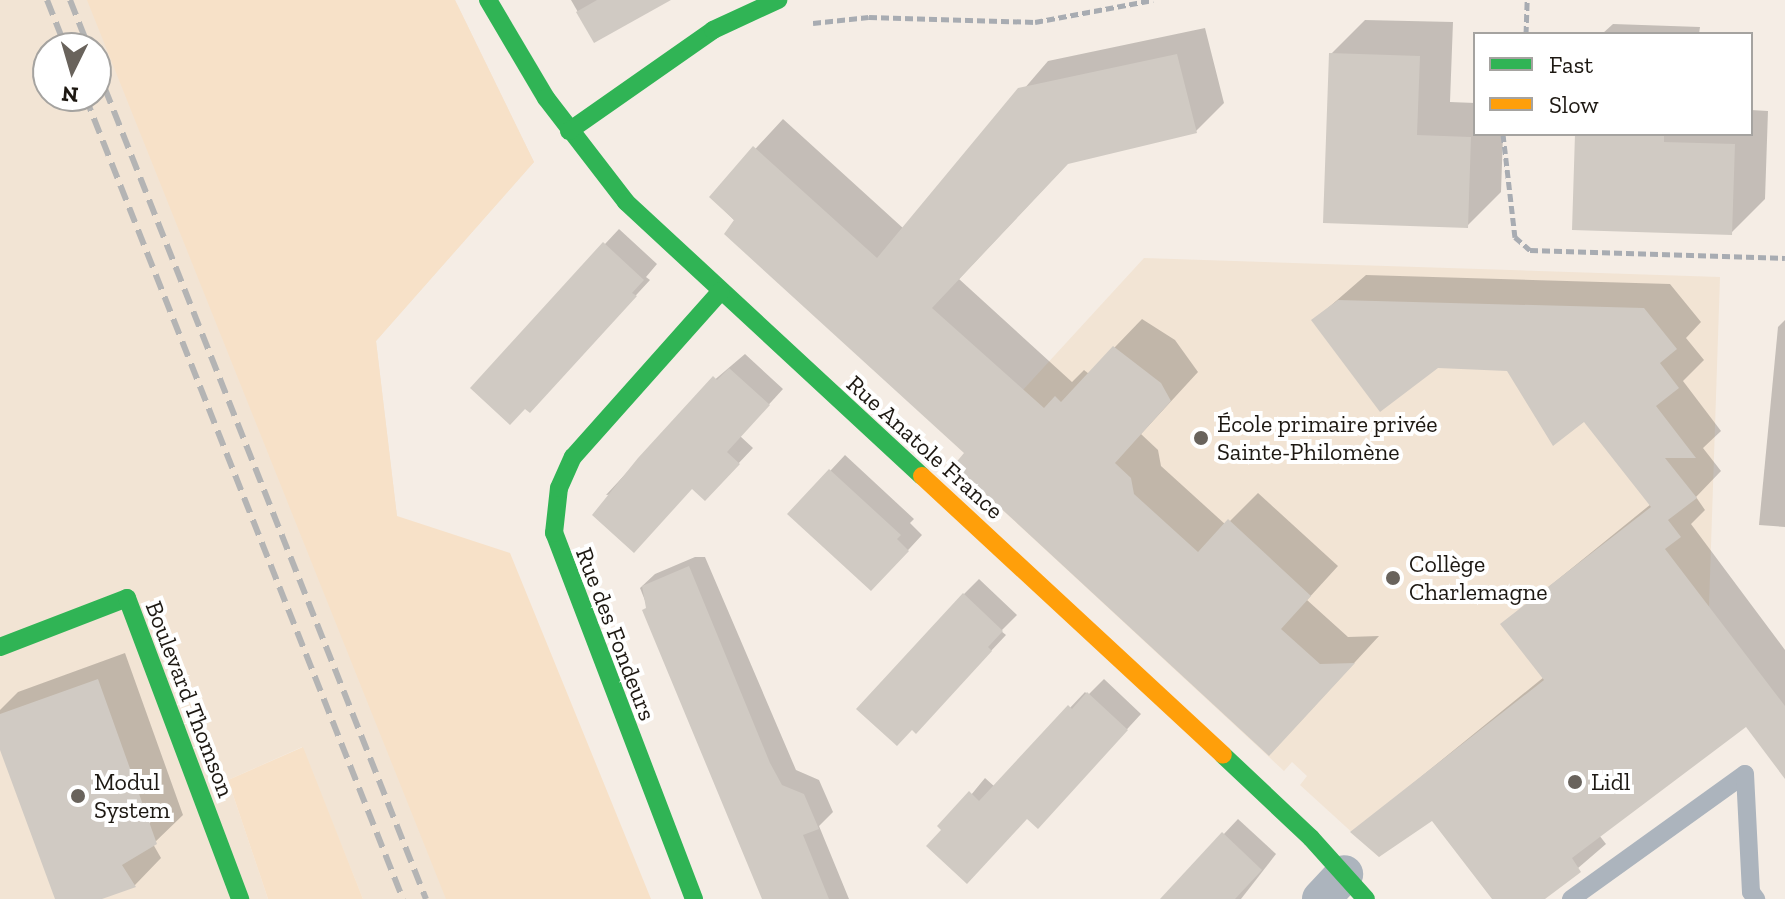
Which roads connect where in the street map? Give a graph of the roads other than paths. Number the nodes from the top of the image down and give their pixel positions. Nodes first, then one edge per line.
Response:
1 (488, 0) edge
2 (778, 0) edge
3 (569, 131) junction
4 (721, 291) junction
5 (0, 647) edge
6 (1344, 891) edge
7 (240, 899) edge
8 (694, 899) edge
9 (1571, 899) edge
10 (1756, 899) edge

1 - 3 street, Rue Anatole France
2 - 3 street
3 - 4 street, Rue Anatole France
4 - 6 street, Rue Anatole France
4 - 8 street, Rue des Fondeurs
5 - 7 street, Boulevard Thomson
9 - 10 lane

